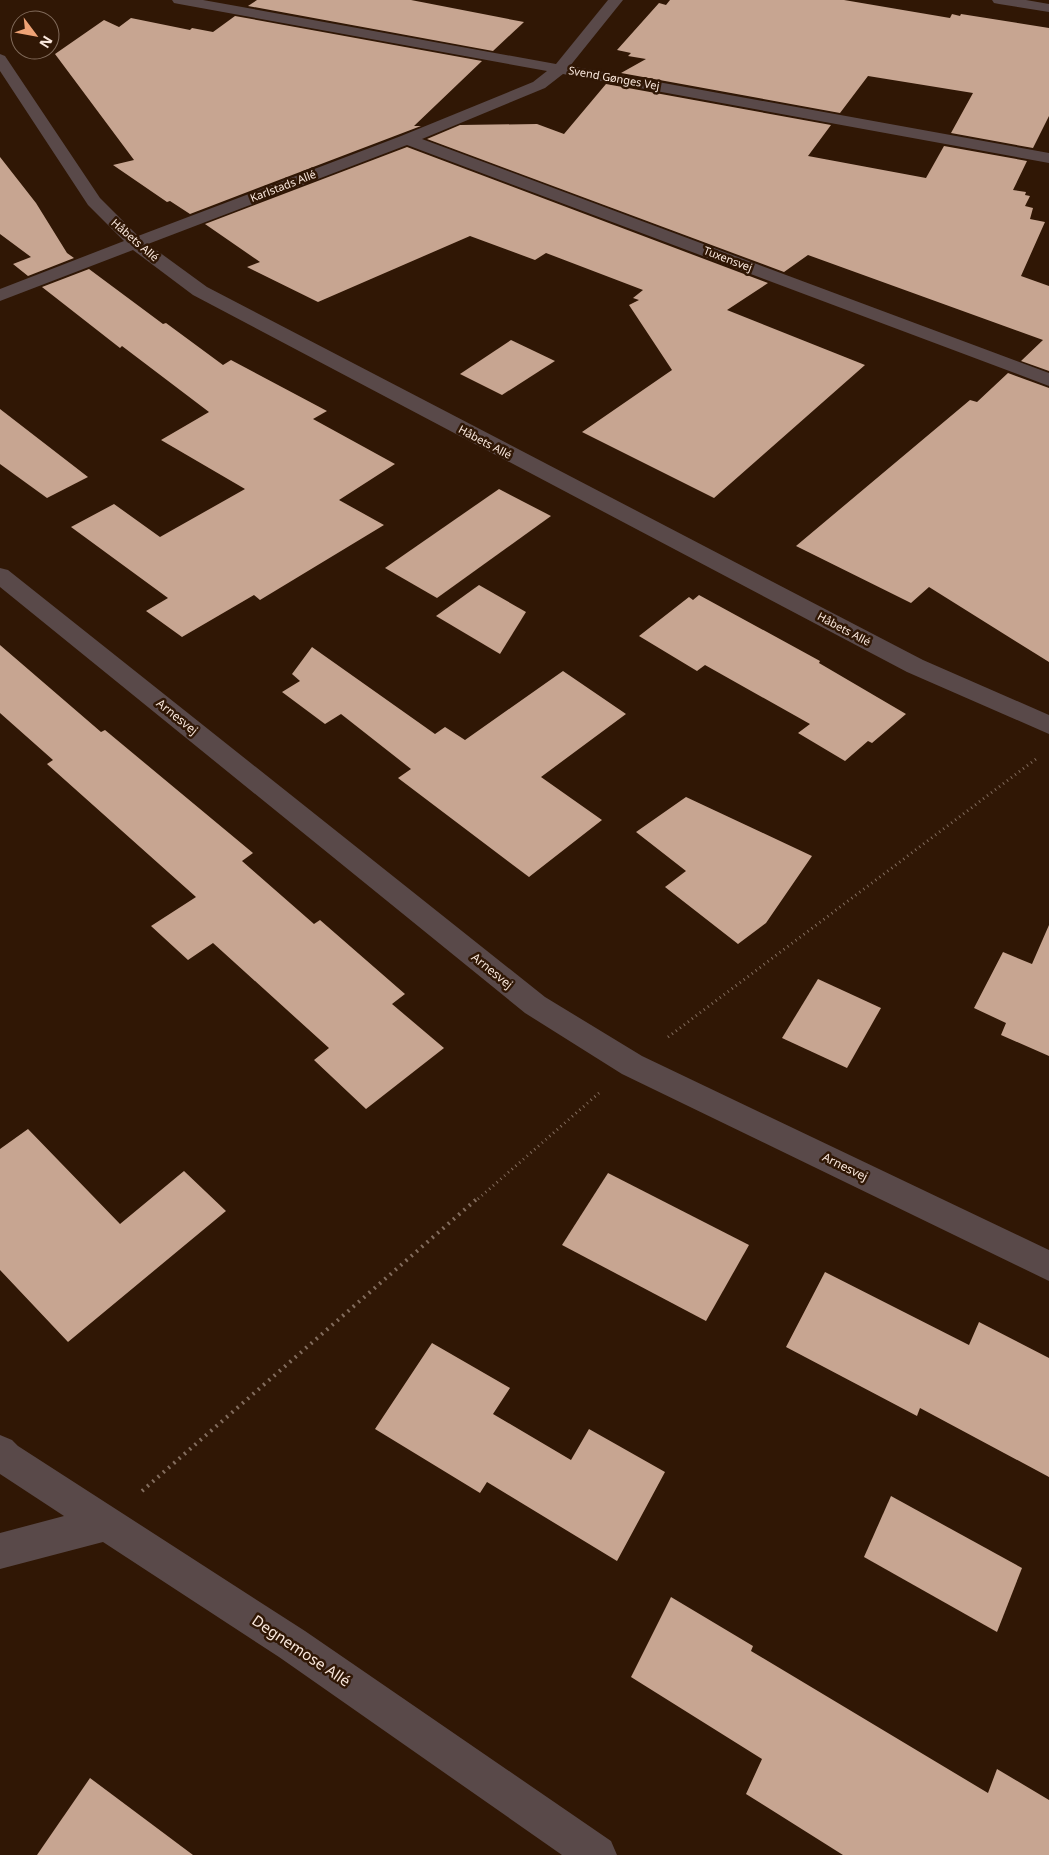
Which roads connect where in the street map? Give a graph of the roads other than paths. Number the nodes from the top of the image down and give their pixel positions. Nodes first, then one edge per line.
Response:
1 (179, 0) edge
2 (616, 0) edge
3 (999, 0) edge
4 (1049, 8) edge
5 (0, 59) edge
6 (561, 68) junction
7 (407, 139) junction
8 (1049, 158) edge
9 (135, 242) junction
10 (0, 295) edge
11 (1049, 380) edge
12 (0, 575) edge
13 (1049, 725) edge
14 (1049, 1266) edge
15 (0, 1452) edge
16 (107, 1523) junction
17 (0, 1551) edge
18 (598, 1855) edge

1 - 6 street, Svend Gønges Vej
2 - 6 street, Karlstads Allé
3 - 4 street
5 - 9 street, Håbets Allé
6 - 7 street, Karlstads Allé
6 - 8 street, Svend Gønges Vej
7 - 9 street, Karlstads Allé
7 - 11 street, Tuxensvej
9 - 10 street, Karlstads Allé
9 - 13 street, Håbets Allé
12 - 14 street, Arnesvej
15 - 16 street, Degnemose Allé
16 - 17 street
16 - 18 street, Degnemose Allé

